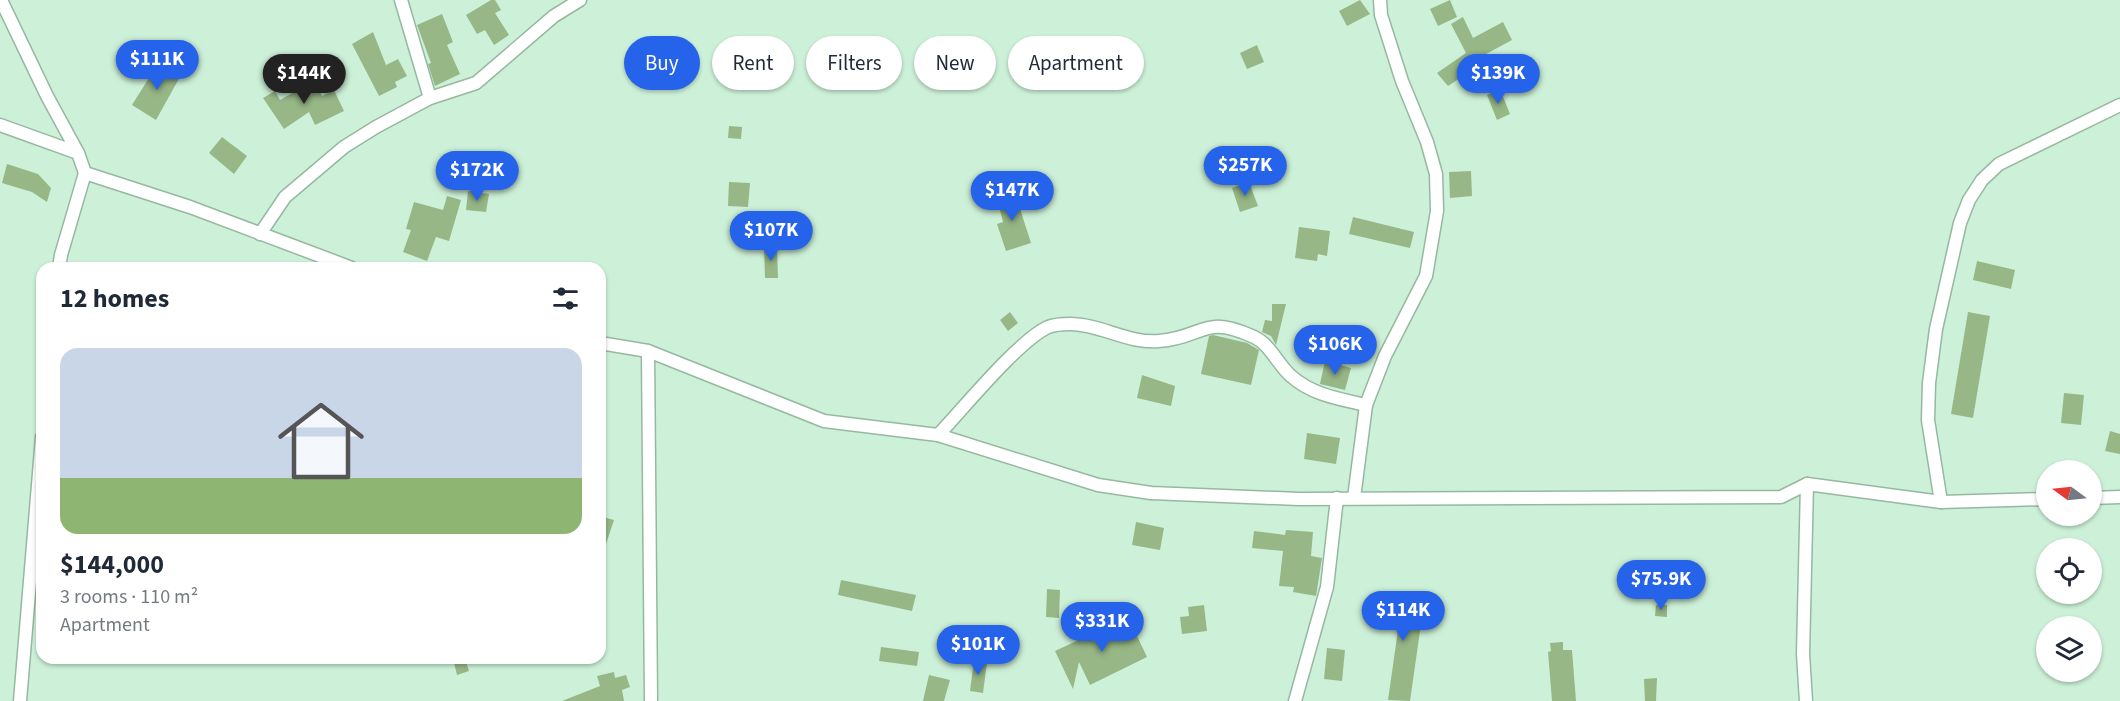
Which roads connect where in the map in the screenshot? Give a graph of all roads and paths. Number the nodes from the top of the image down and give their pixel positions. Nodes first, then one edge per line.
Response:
1 (1, 0) edge
2 (401, 0) edge
3 (580, 0) edge
4 (1380, 0) edge
5 (430, 98) junction
6 (2120, 105) edge
7 (0, 125) edge
8 (78, 153) junction
9 (85, 173) junction
10 (260, 234) junction
11 (59, 262) edge
12 (336, 262) edge
13 (606, 344) edge
14 (648, 351) junction
15 (1366, 405) junction
16 (938, 435) junction
17 (1807, 484) junction
18 (2120, 497) edge
19 (1337, 498) junction
20 (1354, 498) junction
21 (2102, 498) edge
22 (2036, 499) edge
23 (1941, 502) junction
24 (36, 512) edge
25 (21, 701) edge
26 (651, 701) edge
27 (1295, 701) edge
28 (1806, 701) edge

1 - 8 street
2 - 5 street
3 - 5 street
4 - 15 street
5 - 10 street
6 - 23 street
7 - 8 street
8 - 9 street
9 - 10 street
9 - 11 street
10 - 12 street
13 - 14 street
14 - 16 street
14 - 26 street
15 - 16 street
15 - 20 street
16 - 19 street
17 - 20 street
17 - 23 street
17 - 28 street
18 - 21 street
19 - 20 street
19 - 27 street
22 - 23 street
24 - 25 street

